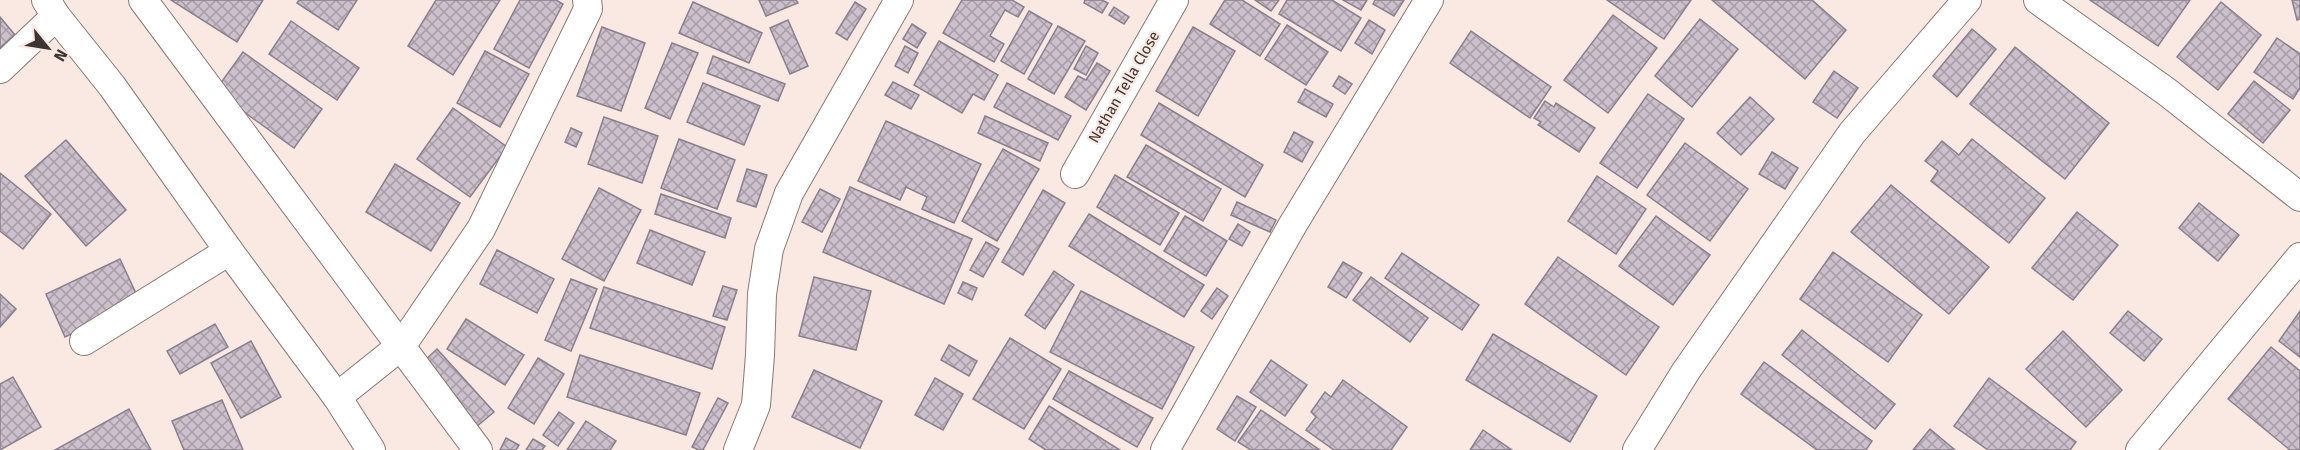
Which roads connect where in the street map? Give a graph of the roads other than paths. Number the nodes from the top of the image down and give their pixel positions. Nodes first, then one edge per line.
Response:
1 (143, 0) edge
2 (587, 0) edge
3 (899, 0) edge
4 (1174, 0) edge
5 (1429, 0) edge
6 (1967, 0) edge
7 (2038, 0) edge
8 (51, 8) edge
9 (0, 69) edge
10 (1075, 174) dead end
11 (2300, 197) edge
12 (229, 251) junction
13 (2300, 257) edge
14 (84, 341) dead end
15 (402, 345) junction
16 (337, 397) junction
17 (371, 450) edge
18 (478, 450) edge
19 (738, 450) edge
20 (1165, 450) edge
21 (1637, 450) edge
22 (2140, 450) edge

1 - 15 street
2 - 15 street
3 - 19 street
4 - 10 street, Nathan Tella Close
5 - 20 street
6 - 21 street
7 - 11 street
8 - 9 street
8 - 12 street
12 - 14 street
12 - 16 street
13 - 22 street
15 - 16 street
15 - 18 street
16 - 17 street

